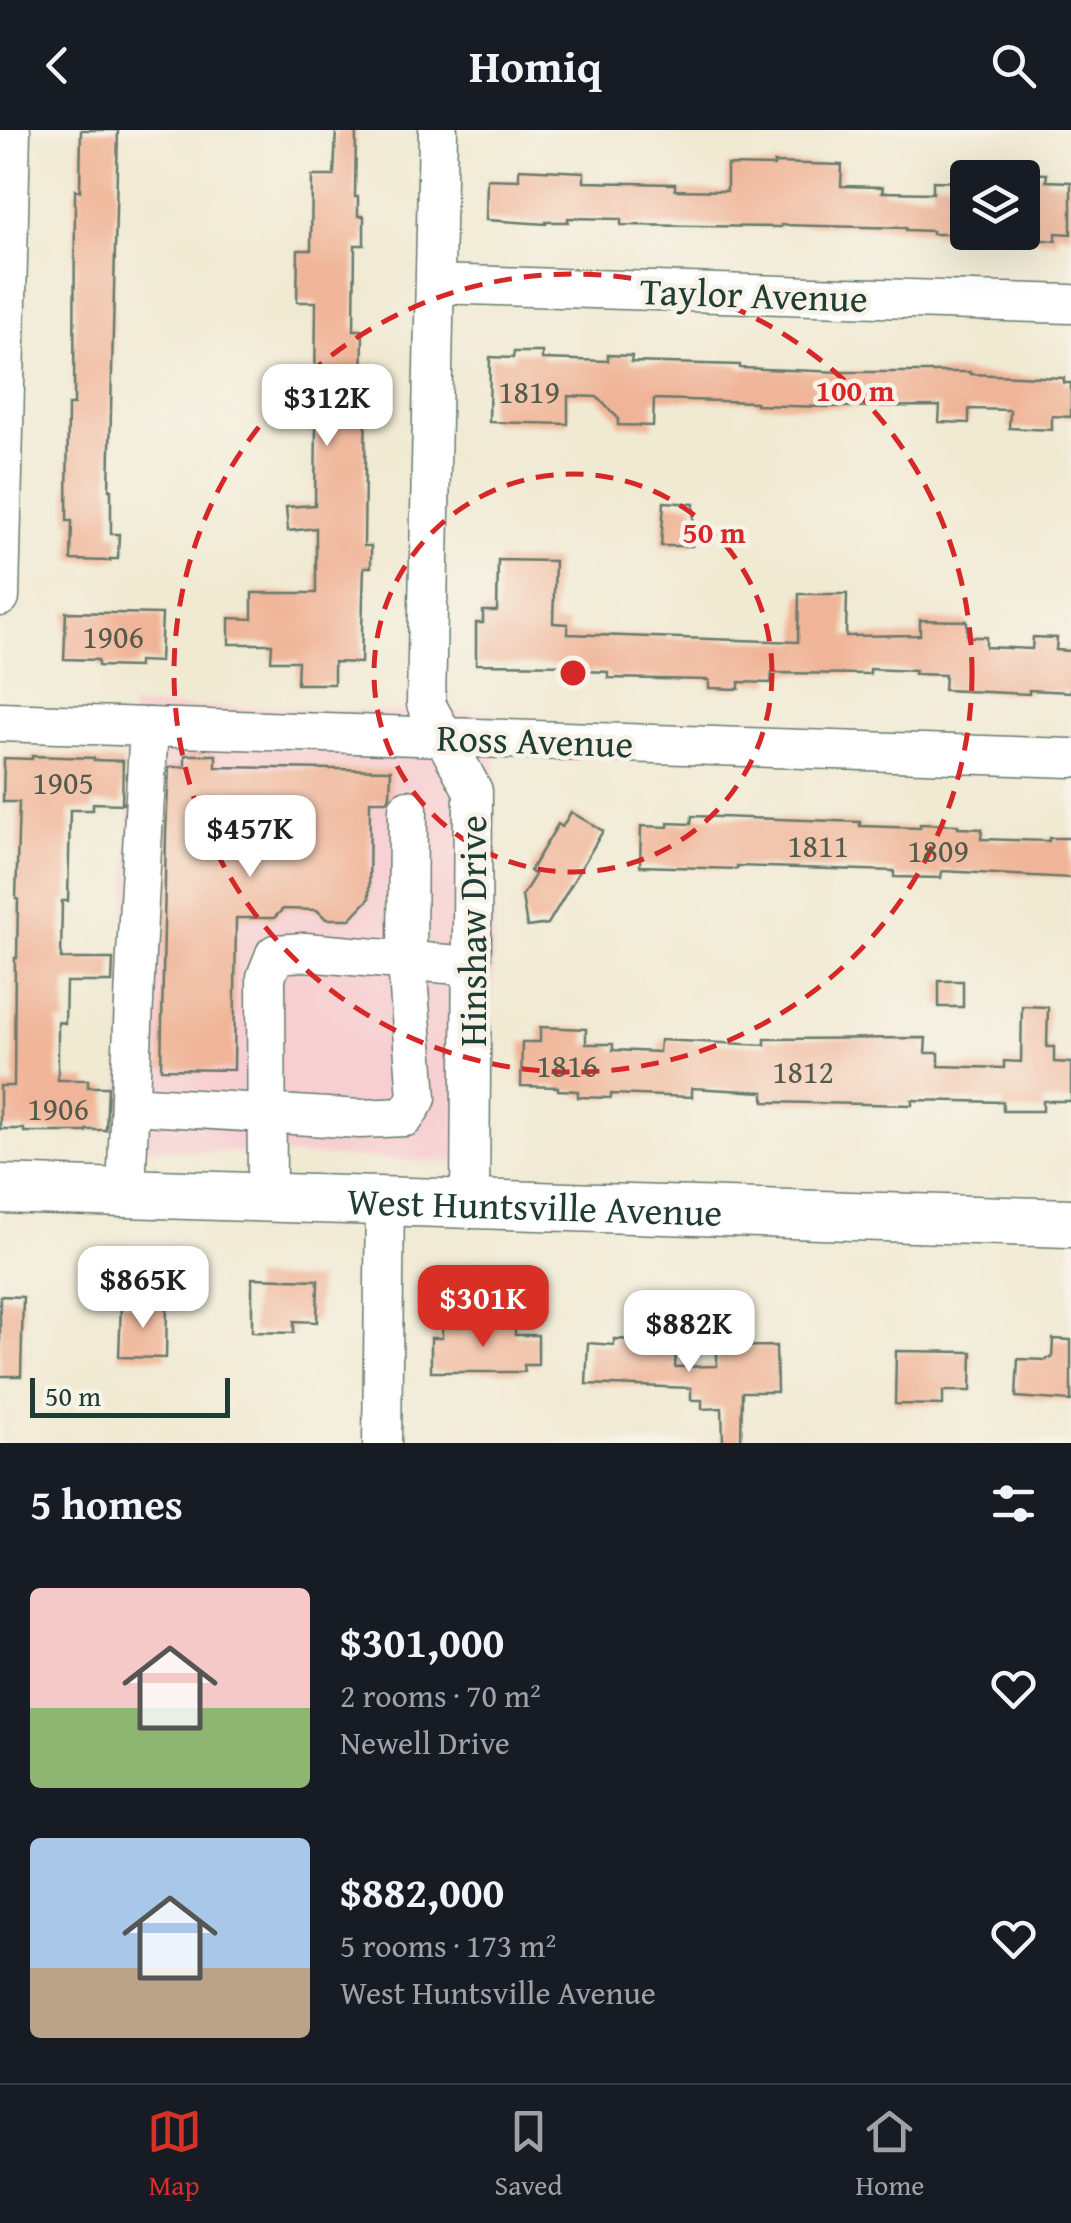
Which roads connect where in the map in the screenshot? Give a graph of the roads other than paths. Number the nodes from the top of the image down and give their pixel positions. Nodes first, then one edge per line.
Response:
1 (11, 130) edge
2 (438, 130) edge
3 (436, 284) junction
4 (1071, 304) edge
5 (0, 597) edge
6 (0, 722) edge
7 (150, 727) junction
8 (444, 737) junction
9 (1071, 758) edge
10 (408, 810) dead end
11 (406, 962) junction
12 (472, 966) junction
13 (130, 1105) junction
14 (267, 1113) junction
15 (0, 1188) edge
16 (126, 1192) junction
17 (267, 1197) junction
18 (385, 1201) junction
19 (470, 1204) junction
20 (1071, 1223) edge
21 (382, 1443) edge

1 - 5 street
2 - 3 street, Hinshaw Drive
3 - 4 street, Taylor Avenue
3 - 8 street, Hinshaw Drive
6 - 7 street, Ross Avenue
7 - 8 street, Ross Avenue
7 - 13 street
8 - 9 street, Ross Avenue
8 - 12 street, Hinshaw Drive
10 - 11 street
11 - 12 street
11 - 14 street
11 - 14 street
12 - 19 street, Hinshaw Drive
13 - 14 street
13 - 16 street
14 - 17 street
15 - 16 main road, West Huntsville Avenue
16 - 17 main road, West Huntsville Avenue
17 - 18 main road, West Huntsville Avenue
18 - 19 main road, West Huntsville Avenue
18 - 21 street
19 - 20 main road, West Huntsville Avenue

